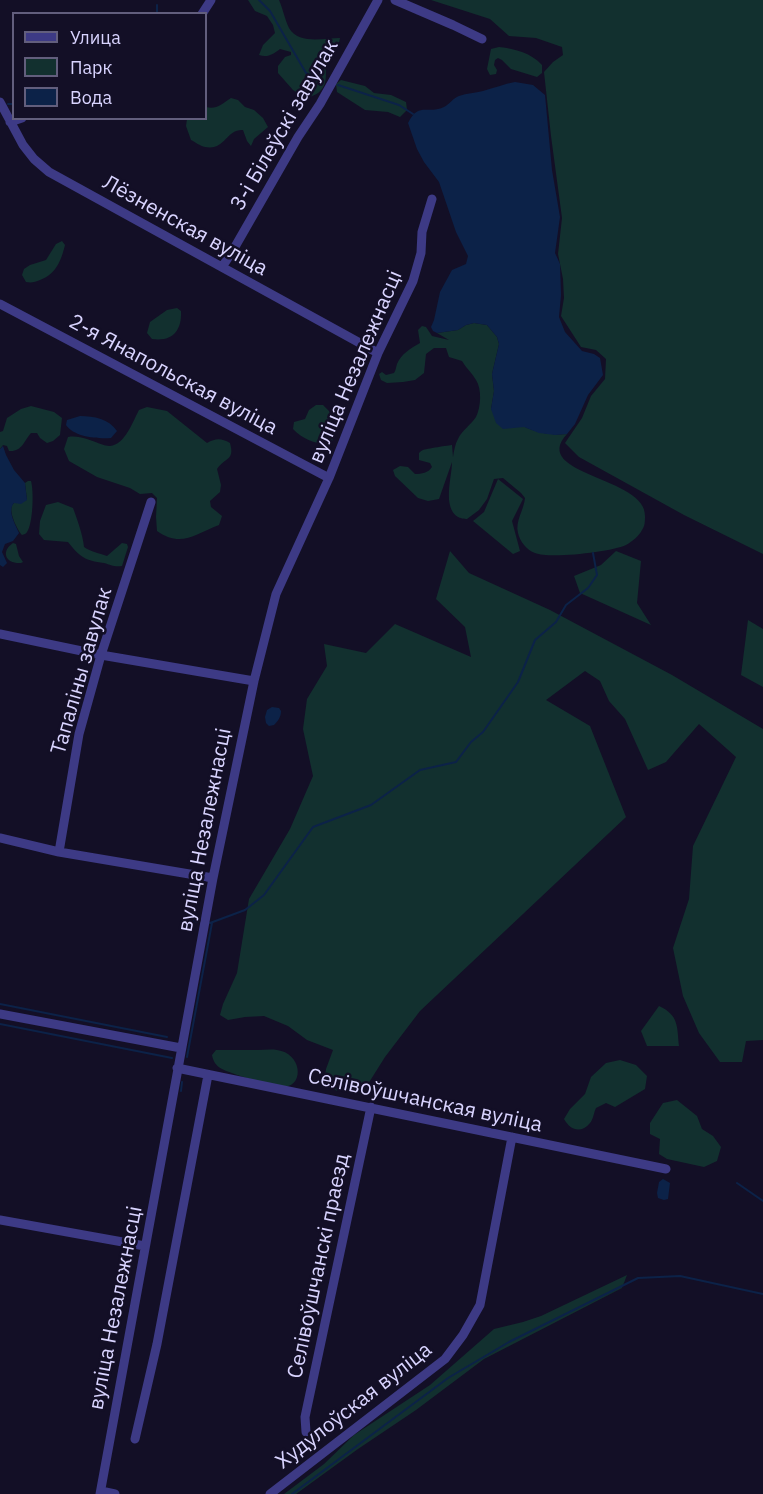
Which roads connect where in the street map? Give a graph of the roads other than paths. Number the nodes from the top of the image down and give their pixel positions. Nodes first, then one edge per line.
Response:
1 (378, 0) edge
2 (395, 0) edge
3 (482, 39) dead end
4 (0, 102) edge
5 (16, 120) edge
6 (10, 122) junction
7 (432, 199) dead end
8 (222, 267) junction
9 (0, 304) edge
10 (378, 354) junction
11 (329, 478) junction
12 (151, 502) dead end
13 (0, 634) edge
14 (101, 655) junction
15 (254, 681) junction
16 (0, 838) edge
17 (59, 852) junction
18 (213, 878) junction
19 (0, 1014) edge
20 (181, 1048) junction
21 (177, 1068) junction
22 (208, 1075) junction
23 (370, 1107) junction
24 (513, 1137) junction
25 (666, 1169) dead end
26 (0, 1220) edge
27 (145, 1246) junction
28 (306, 1432) dead end
29 (135, 1439) dead end
30 (100, 1492) edge
31 (115, 1494) edge
32 (270, 1494) edge

1 - 8 street, 3-і Білеўскі завулак
2 - 3 street
4 - 6 street, Лёзненская вуліца
5 - 6 street
6 - 8 street, Лёзненская вуліца
7 - 10 street, вуліца Незалежнасці
8 - 10 street, Лёзненская вуліца
9 - 11 street, 2-я Янапольская вуліца
10 - 11 street, вуліца Незалежнасці
11 - 15 street, вуліца Незалежнасці
12 - 14 street, Тапаліны завулак
13 - 14 street
14 - 15 street
14 - 17 street, Тапаліны завулак
15 - 18 street, вуліца Незалежнасці
16 - 17 street
17 - 18 street
18 - 20 street, вуліца Незалежнасці
19 - 20 street
20 - 21 street, вуліца Незалежнасці
21 - 22 street, Селівоўшчанская вуліца
21 - 27 street, вуліца Незалежнасці
22 - 23 street, Селівоўшчанская вуліца
22 - 29 street
23 - 24 street, Селівоўшчанская вуліца
23 - 28 street, Селівоўшчанскі праезд
24 - 25 street, Селівоўшчанская вуліца
24 - 32 street, Худулоўская вуліца
26 - 27 street
27 - 30 street, вуліца Незалежнасці
30 - 31 street

